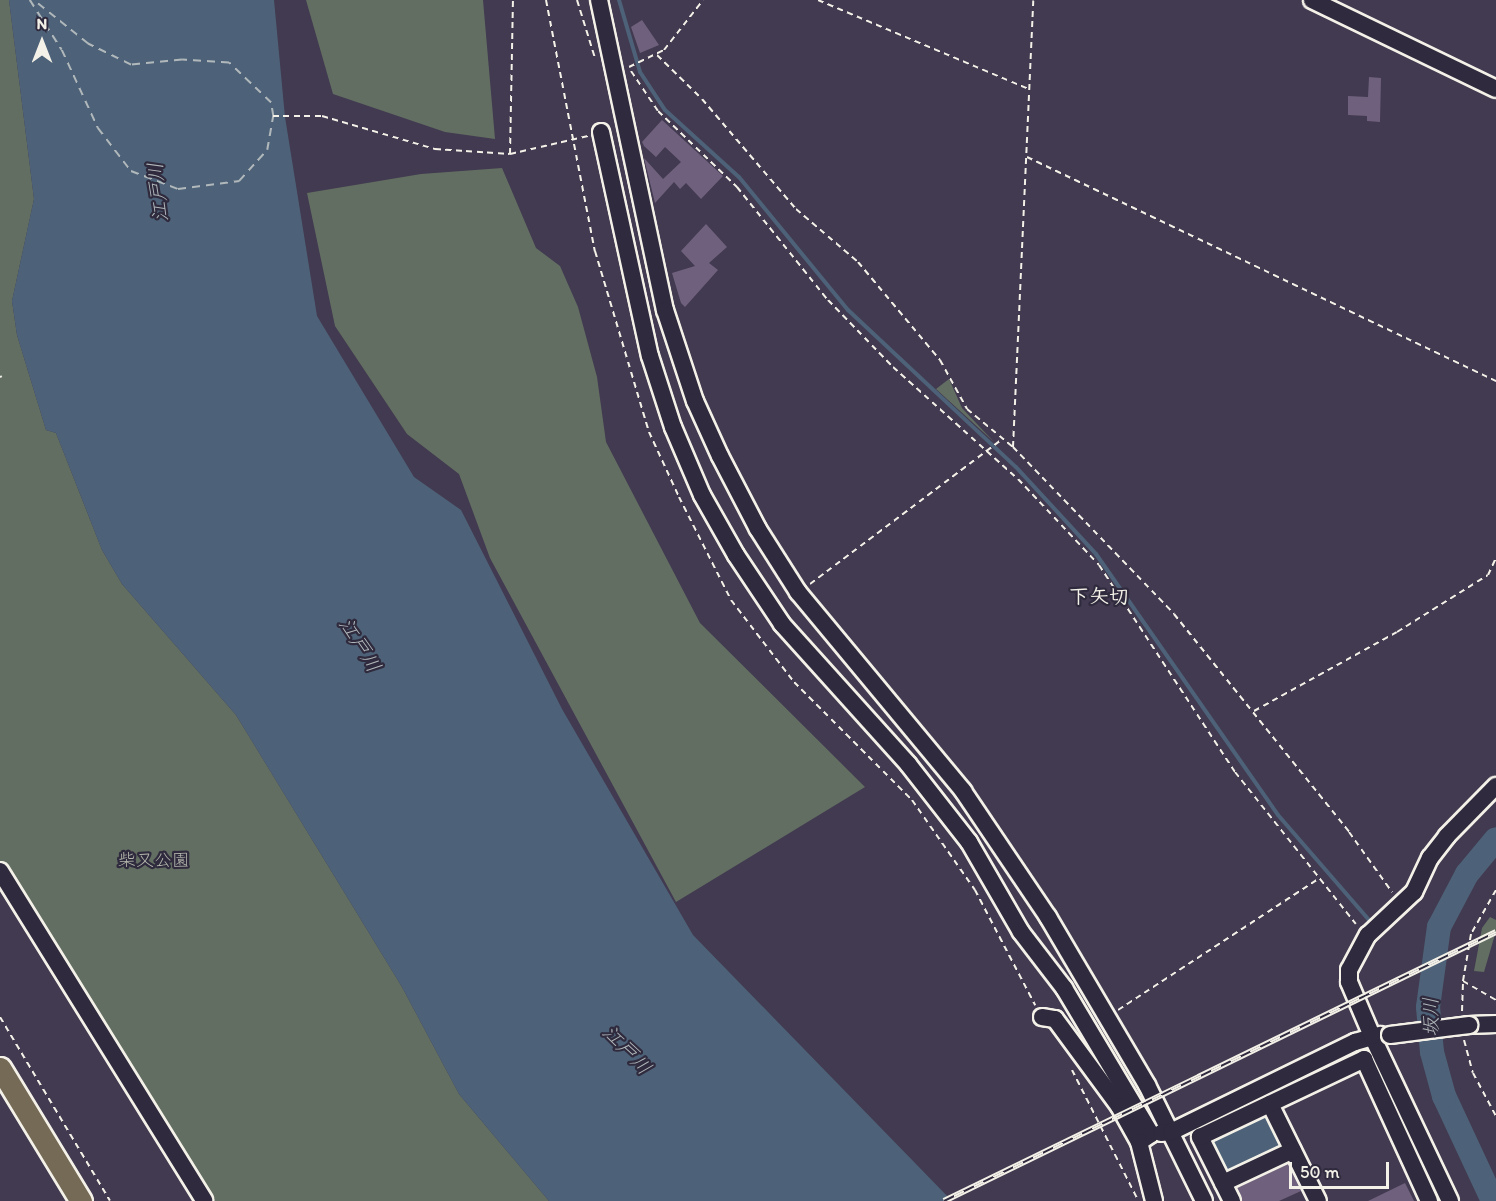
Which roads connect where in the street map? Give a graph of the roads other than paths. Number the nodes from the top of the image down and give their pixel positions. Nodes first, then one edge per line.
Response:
1 (599, 0) edge
2 (1312, 0) edge
3 (1496, 89) edge
4 (602, 132) dead end
5 (1496, 786) edge
6 (0, 871) edge
7 (1042, 1017) dead end
8 (1496, 1024) edge
9 (1371, 1036) junction
10 (0, 1068) edge
11 (1270, 1104) junction
12 (1171, 1132) junction
13 (1145, 1138) junction
14 (1293, 1150) junction
15 (1223, 1184) junction
16 (81, 1201) edge
17 (205, 1201) edge
18 (1154, 1201) edge
19 (1204, 1201) edge
20 (1232, 1201) edge
21 (1318, 1201) edge
22 (1429, 1201) edge
23 (1450, 1201) edge

1 - 12 street
2 - 3 street
4 - 13 street
5 - 9 street
6 - 17 street
7 - 13 street
8 - 9 street, bridge
9 - 12 street
9 - 23 street
10 - 16 main road
11 - 14 street
11 - 15 street
11 - 22 street
12 - 13 street
12 - 19 street
13 - 18 street
14 - 15 street
14 - 21 street
15 - 20 street

